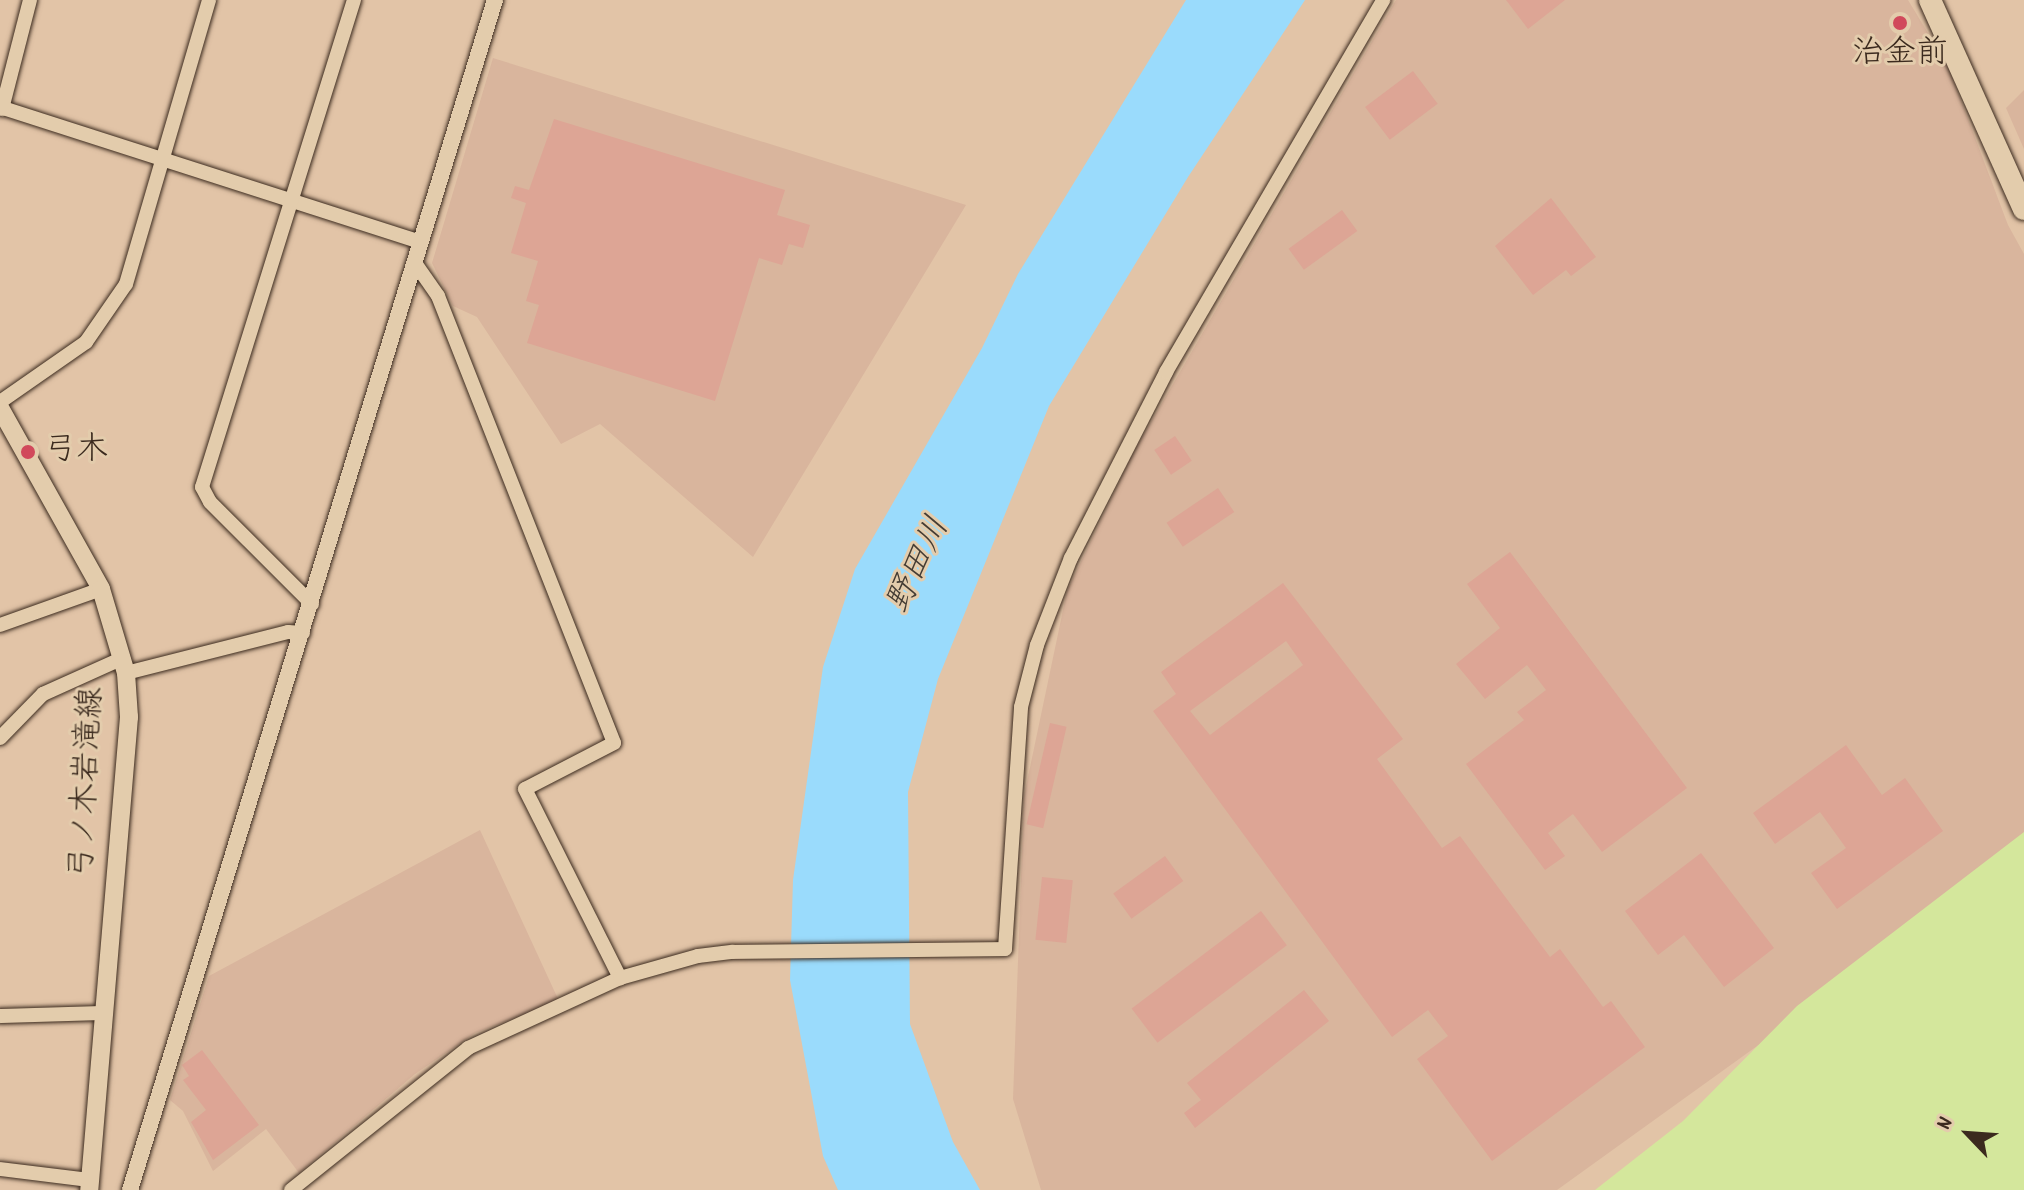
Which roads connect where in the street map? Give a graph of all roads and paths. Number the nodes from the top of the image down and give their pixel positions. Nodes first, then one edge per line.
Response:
1 (30, 0) edge
2 (209, 0) edge
3 (354, 0) edge
4 (495, 0) edge
5 (1383, 0) edge
6 (1930, 0) edge
7 (1, 109) edge
8 (160, 160) junction
9 (289, 201) junction
10 (2024, 209) edge
11 (421, 242) junction
12 (415, 263) junction
13 (1, 412) edge
14 (101, 589) junction
15 (312, 604) junction
16 (0, 625) edge
17 (303, 633) junction
18 (124, 666) junction
19 (0, 738) edge
20 (620, 978) junction
21 (103, 1013) junction
22 (0, 1016) edge
23 (0, 1169) edge
24 (90, 1185) edge
25 (130, 1190) edge
26 (291, 1190) edge

1 - 7 street
2 - 8 street
3 - 9 street
4 - 11 street
5 - 20 street
6 - 10 highway
7 - 8 street
8 - 9 street
8 - 13 street
9 - 11 street
9 - 15 street
11 - 12 street
12 - 15 street
12 - 20 street
13 - 14 main road, 弓ノ木岩滝線
14 - 16 street
14 - 18 main road, 弓ノ木岩滝線
15 - 17 street
17 - 18 street
17 - 25 street
18 - 19 street
18 - 21 main road, 弓ノ木岩滝線
20 - 26 street
21 - 22 street
21 - 24 main road, 弓ノ木岩滝線
23 - 24 street

